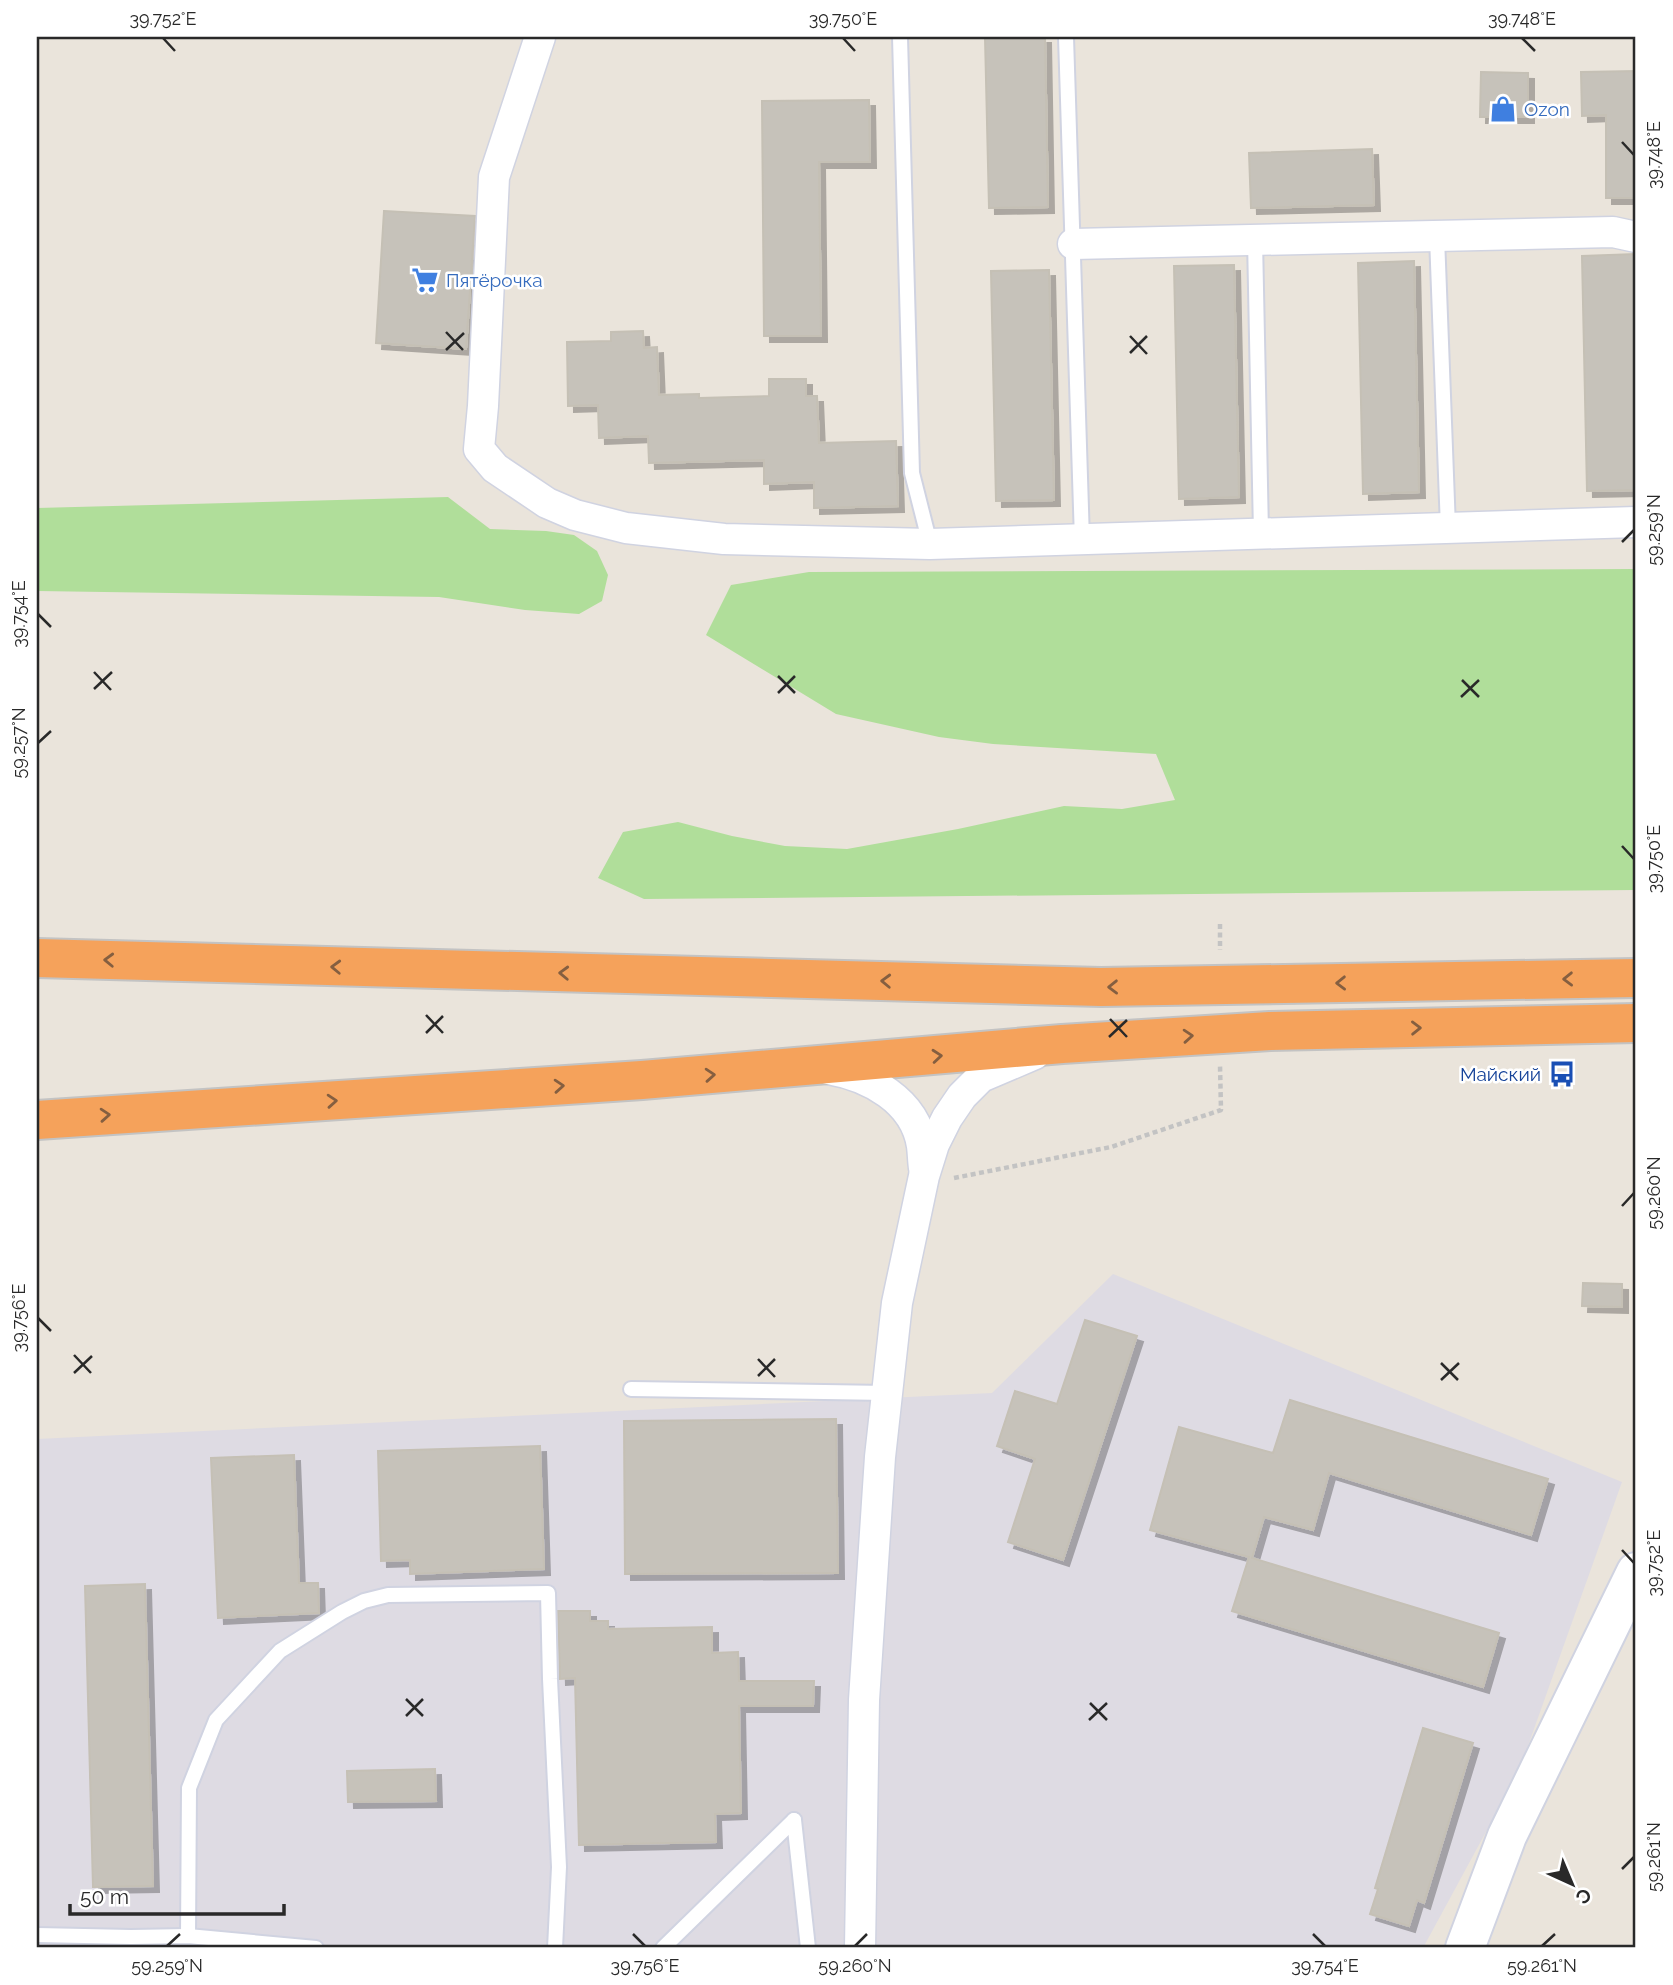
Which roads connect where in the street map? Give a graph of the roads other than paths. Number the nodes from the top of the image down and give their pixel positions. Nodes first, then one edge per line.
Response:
1 (540, 37) edge
2 (900, 37) edge
3 (1066, 37) edge
4 (1437, 237) junction
5 (1636, 237) edge
6 (1255, 240) junction
7 (1073, 244) junction
8 (1636, 522) edge
9 (1448, 528) junction
10 (1261, 533) junction
11 (1082, 540) junction
12 (930, 544) junction
13 (37, 958) edge
14 (1636, 978) edge
15 (1636, 1023) edge
16 (1062, 1044) junction
17 (814, 1067) junction
18 (37, 1120) edge
19 (923, 1180) junction
20 (631, 1389) dead end
21 (887, 1393) junction
22 (1636, 1572) edge
23 (37, 1935) edge
24 (188, 1936) junction
25 (316, 1948) edge
26 (555, 1948) edge
27 (663, 1948) edge
28 (808, 1948) edge
29 (860, 1948) edge
30 (1465, 1948) edge

1 - 12 street
2 - 12 lane
3 - 7 lane
4 - 5 street
4 - 6 street
4 - 9 lane
6 - 7 street
6 - 10 lane
7 - 11 lane
8 - 9 street
9 - 10 street
10 - 11 street
11 - 12 street
14 -> 13 highway
16 -> 15 highway
17 -> 16 highway
16 - 19 street
18 -> 17 highway
17 - 19 street
19 - 21 street
20 - 21 lane
21 - 29 street
22 - 30 street
23 - 24 lane
24 - 25 lane
24 - 26 lane
27 - 28 lane

